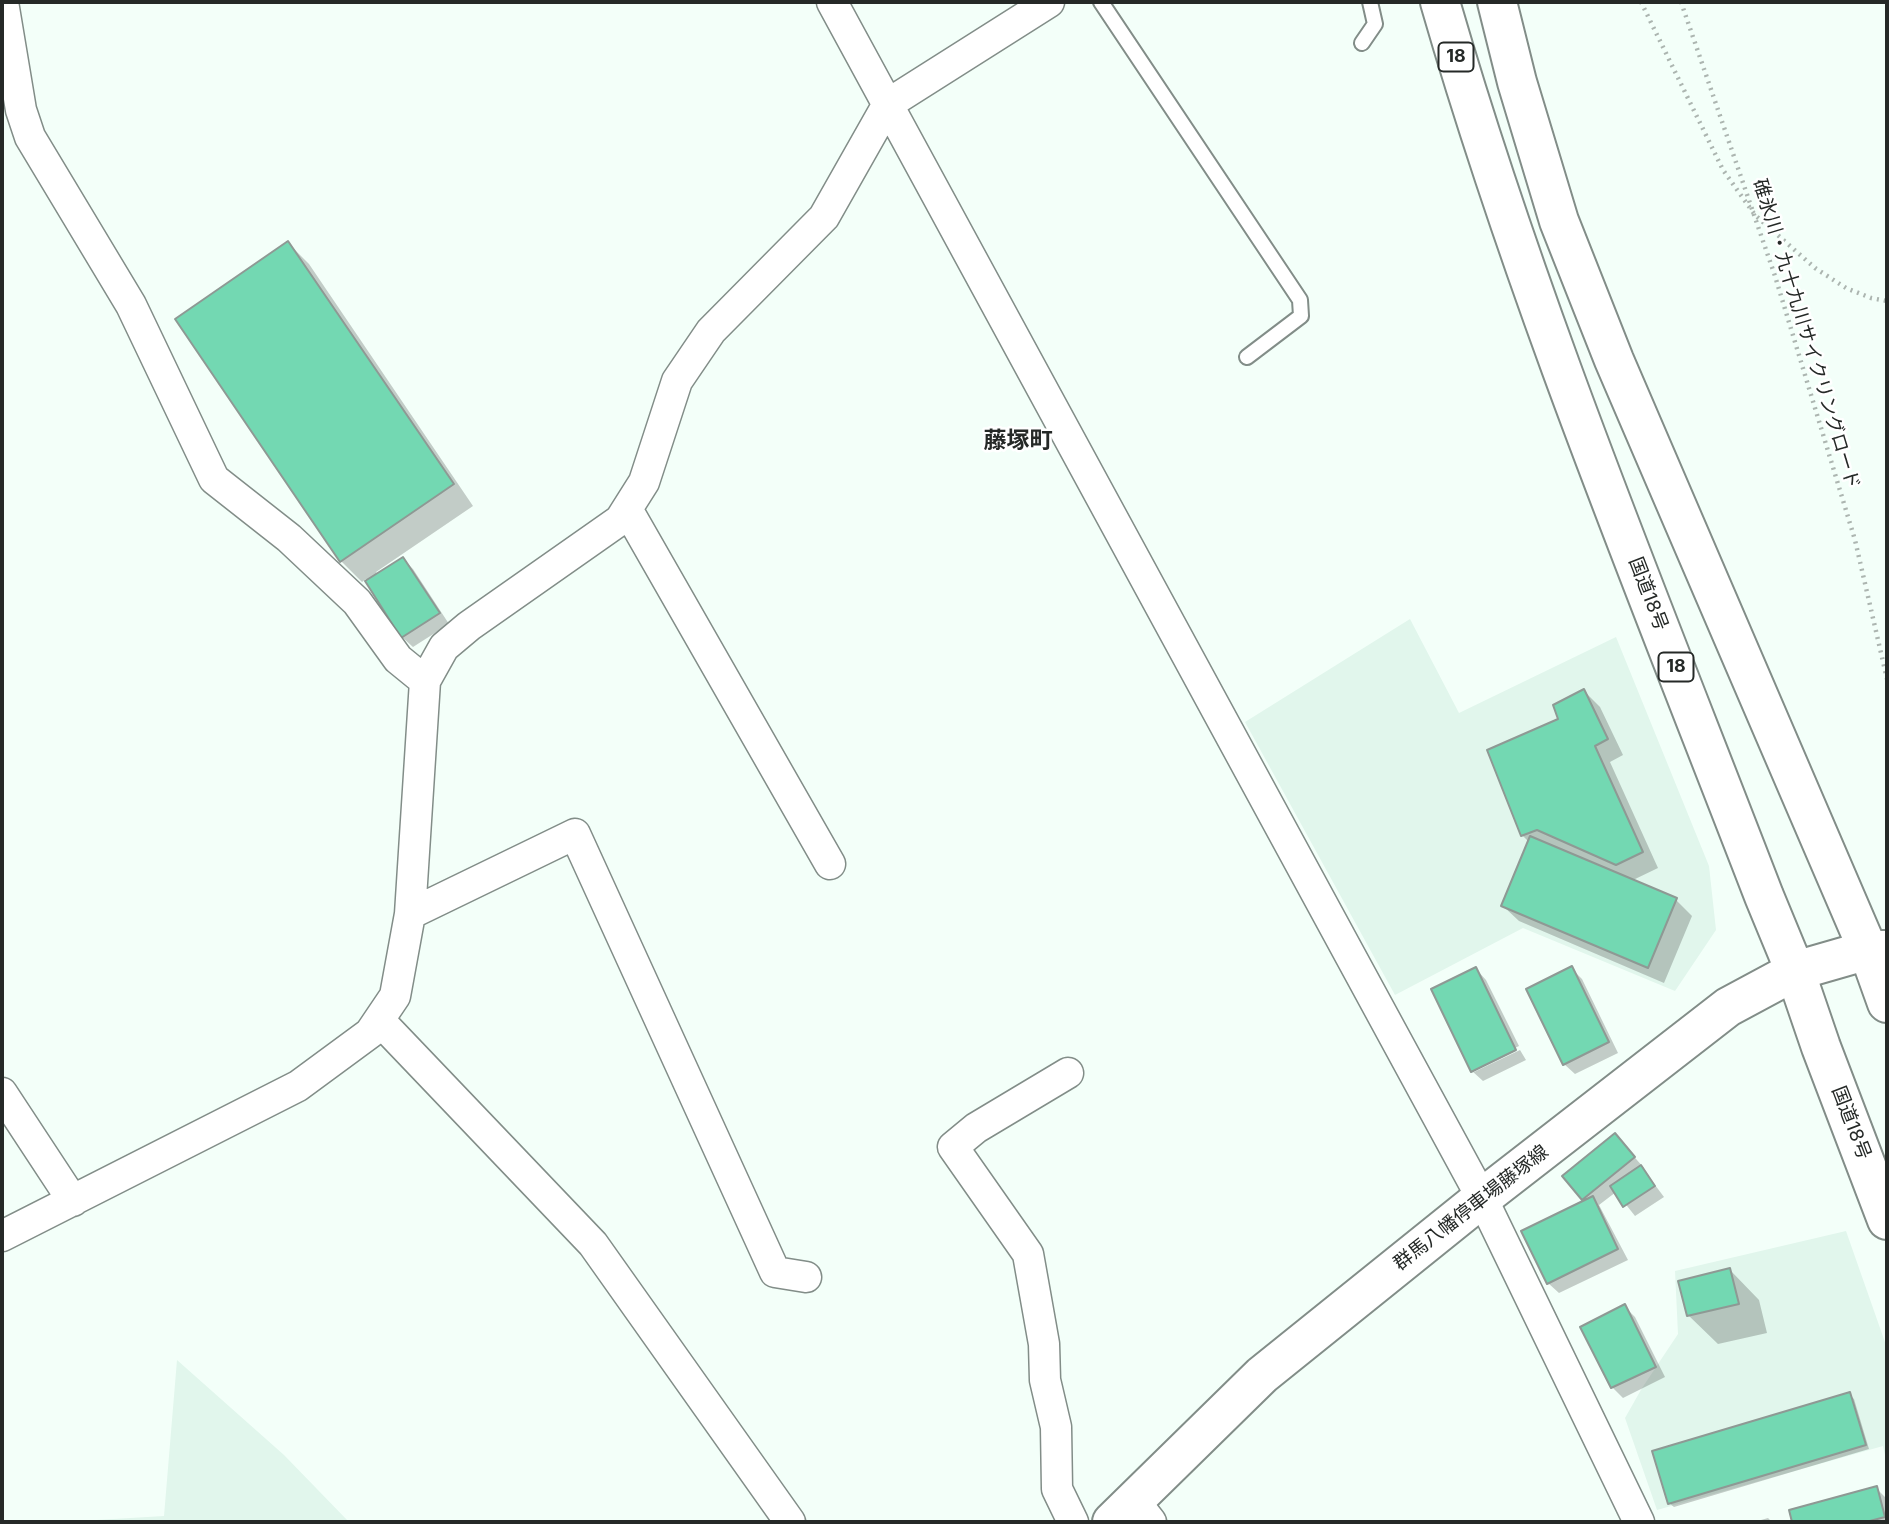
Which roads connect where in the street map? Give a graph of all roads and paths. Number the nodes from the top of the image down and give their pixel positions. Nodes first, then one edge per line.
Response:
1 (3, 2) edge
2 (832, 2) edge
3 (1049, 2) edge
4 (1101, 2) edge
5 (1370, 2) edge
6 (1440, 2) edge
7 (1497, 2) edge
8 (1641, 2) edge
9 (1681, 2) edge
10 (1362, 43) dead end
11 (888, 104) junction
12 (1755, 215) junction
13 (1887, 301) edge
14 (1247, 357) dead end
15 (627, 509) junction
16 (1887, 679) edge
17 (425, 681) junction
18 (830, 863) dead end
19 (410, 914) junction
20 (1878, 950) edge
21 (1796, 971) junction
22 (1887, 1003) edge
23 (379, 1020) junction
24 (1068, 1073) dead end
25 (2, 1093) edge
26 (1482, 1198) junction
27 (73, 1200) junction
28 (1887, 1220) edge
29 (2, 1236) edge
30 (806, 1277) dead end
31 (1132, 1515) edge
32 (790, 1522) edge
33 (1073, 1522) edge
34 (1639, 1522) edge

1 - 17 street
2 - 11 street
3 - 11 street
4 - 14 lane
5 - 10 lane
6 - 21 main road, 国道18号 / 18
7 - 20 main road
8 - 12 path
9 - 12 path, 碓氷川・九十九川サイクリングロード
11 - 15 street
11 - 26 street
12 - 13 path
12 - 16 path, 碓氷川・九十九川サイクリングロード
15 - 17 street
15 - 18 street
17 - 19 street
19 - 23 street
19 - 30 street
20 - 21 main road, 群馬八幡停車場藤塚線
20 - 22 main road
21 - 26 main road, 群馬八幡停車場藤塚線
21 - 28 main road, 国道18号 / 18
23 - 27 street
23 - 32 street
24 - 33 street
25 - 27 street
26 - 31 main road, 群馬八幡停車場藤塚線
26 - 34 street
27 - 29 street

